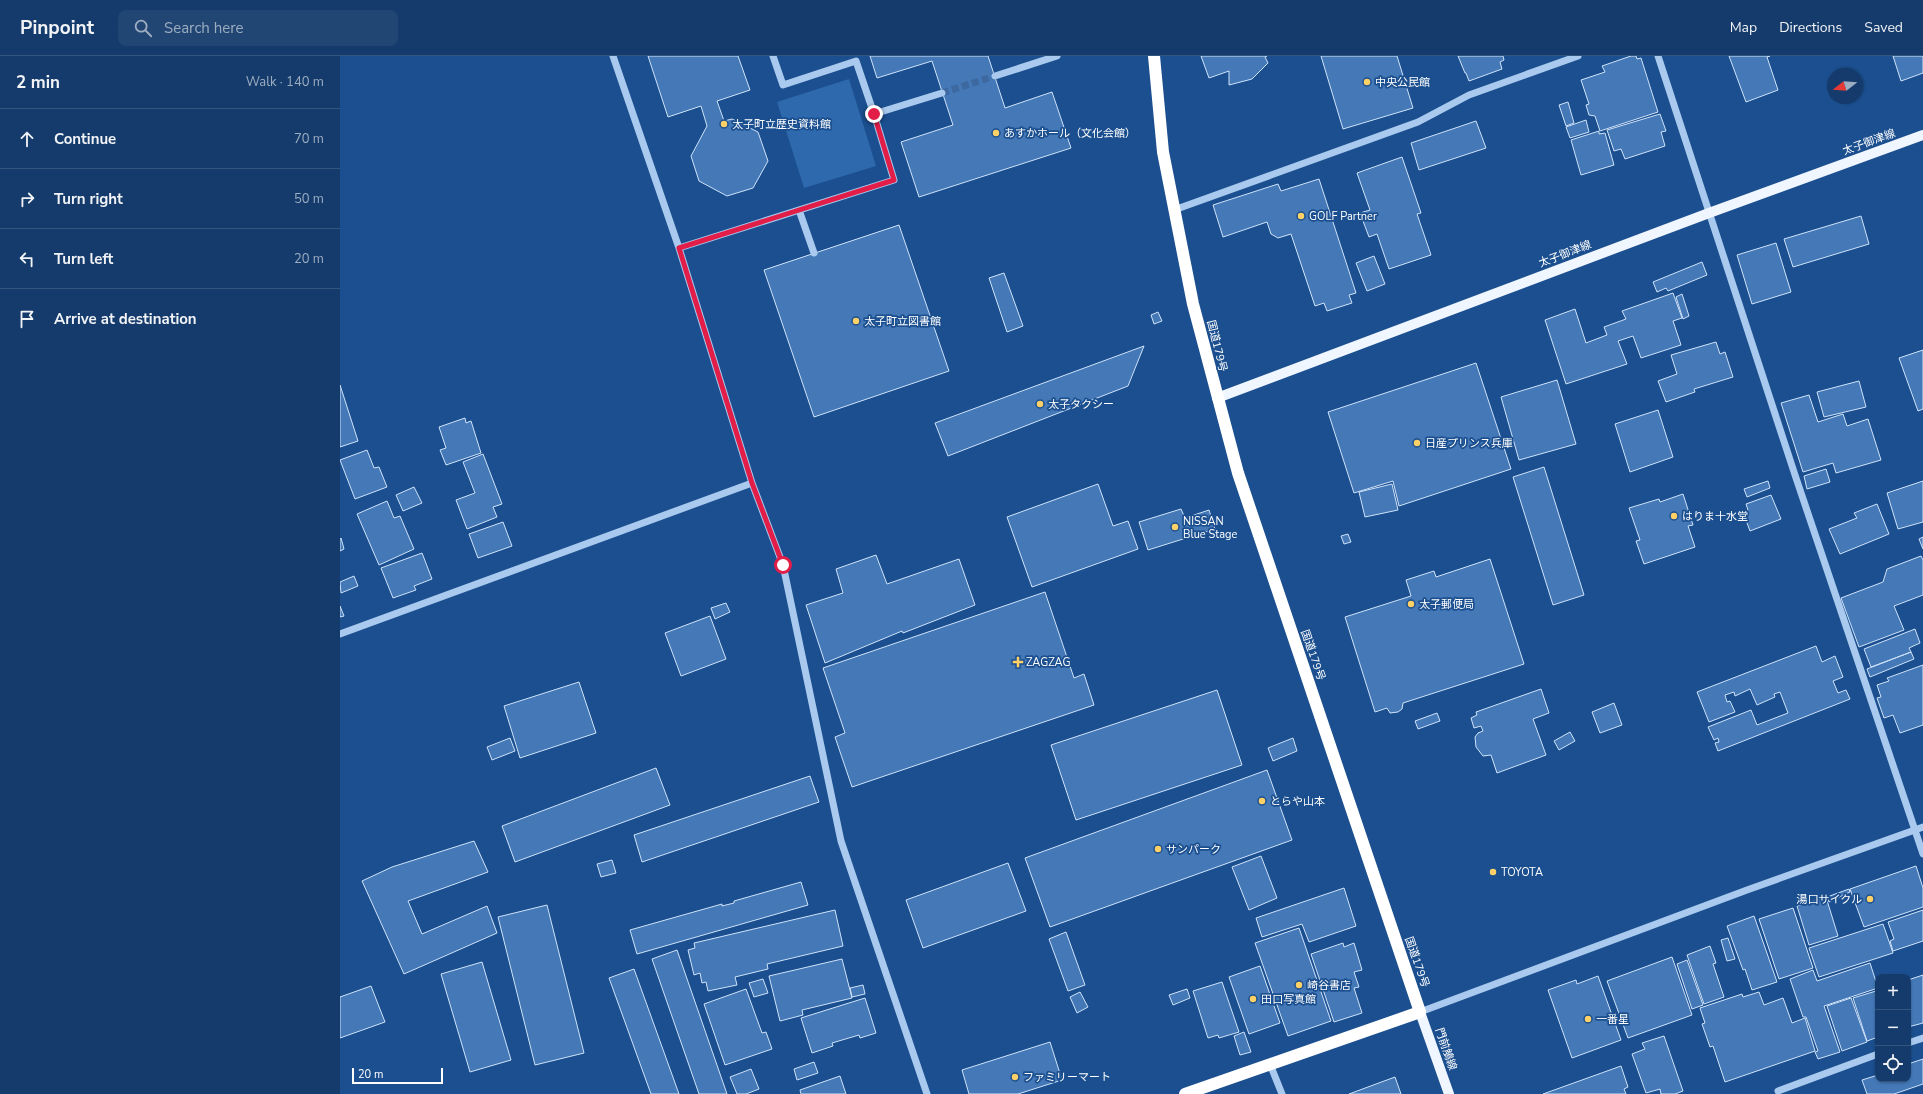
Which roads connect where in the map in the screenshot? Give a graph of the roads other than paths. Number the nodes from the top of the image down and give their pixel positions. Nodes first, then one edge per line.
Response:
1 (613, 56) edge
2 (773, 56) edge
3 (1057, 56) edge
4 (1154, 56) edge
5 (1578, 56) edge
6 (1658, 56) edge
7 (995, 76) tunnel mouth
8 (942, 92) tunnel mouth
9 (874, 114) junction
10 (1923, 135) edge
11 (799, 210) junction
12 (1174, 210) junction
13 (1709, 214) junction
14 (679, 248) junction
15 (814, 253) dead end
16 (1217, 398) junction
17 (752, 483) junction
18 (340, 634) edge
19 (1923, 827) edge
20 (1915, 831) junction
21 (1923, 854) edge
22 (1420, 1012) junction
23 (1923, 1038) edge
24 (1911, 1042) edge
25 (1875, 1055) edge
26 (1270, 1064) junction
27 (1778, 1091) dead end
28 (927, 1094) edge
29 (1185, 1094) edge
30 (1282, 1094) edge
31 (1449, 1094) edge

1 - 14 street
2 - 9 street
3 - 7 street
4 - 12 highway, 国道179号
5 - 12 street
6 - 13 street
8 - 9 street
9 - 11 street
10 - 13 main road, 太子御津線
11 - 14 street
11 - 15 street
12 - 16 highway, 国道179号
13 - 16 main road, 太子御津線
13 - 20 street
14 - 17 street
16 - 22 highway, 国道179号
17 - 18 street
17 - 28 street
19 - 20 street
20 - 21 street
20 - 22 street
22 - 26 highway
22 - 31 main road, 門前鵤線
23 - 24 street
25 - 27 street
26 - 29 highway
26 - 30 street

